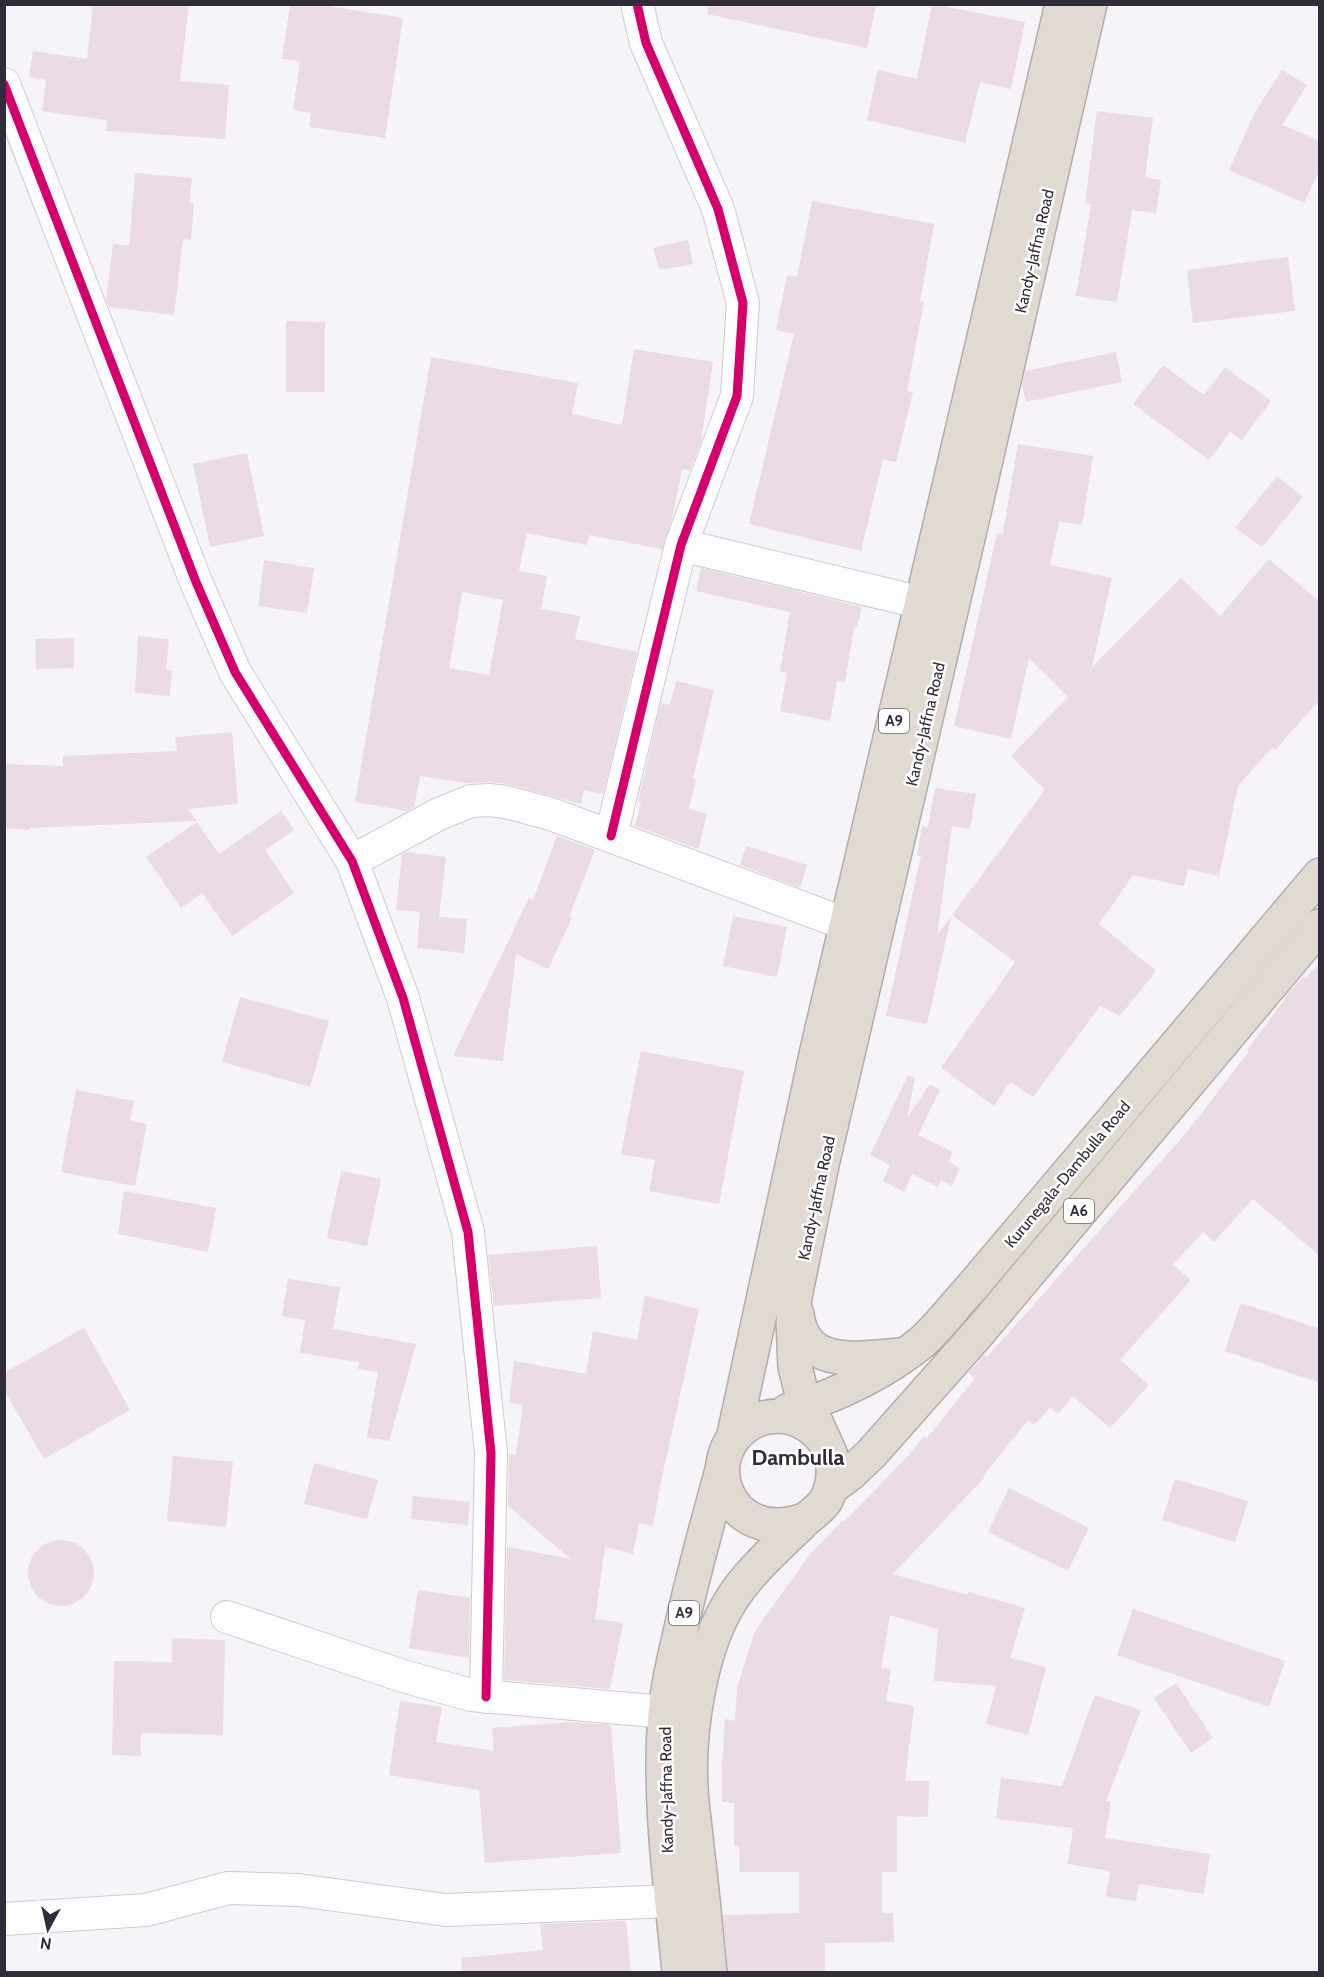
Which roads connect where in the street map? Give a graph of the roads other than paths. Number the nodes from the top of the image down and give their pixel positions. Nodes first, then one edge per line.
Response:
1 (637, 4) edge
2 (1062, 4) edge
3 (1090, 4) edge
4 (4, 84) edge
5 (957, 518) junction
6 (681, 546) junction
7 (936, 607) junction
8 (611, 836) junction
9 (352, 861) junction
10 (1316, 886) edge
11 (846, 924) junction
12 (1320, 926) edge
13 (1213, 1000) junction
14 (1239, 1019) junction
15 (795, 1297) junction
16 (904, 1355) junction
17 (807, 1405) junction
18 (771, 1416) junction
19 (733, 1439) junction
20 (825, 1442) junction
21 (722, 1470) junction
22 (831, 1488) junction
23 (804, 1520) junction
24 (227, 1617) dead end
25 (486, 1697) junction
26 (665, 1712) junction
27 (688, 1903) junction
28 (4, 1919) edge
29 (679, 1972) edge
30 (710, 1972) edge

1 - 6 street
2 - 5 highway, Kandy-Jaffna Road / A9
3 - 5 highway, Kandy-Jaffna Road / A9
4 - 9 street
5 - 7 highway, Kandy-Jaffna Road / A9
6 - 7 street
6 - 8 street
7 - 11 highway, Kandy-Jaffna Road / A9
7 - 15 highway, Kandy-Jaffna Road / A9
8 - 9 street
8 - 11 street
9 - 25 street
10 - 13 highway, Kurunegala-Dambulla Road / A6
11 - 19 highway, Kandy-Jaffna Road / A9
12 - 14 highway, Kurunegala-Dambulla Road / A6
13 - 14 highway
13 - 16 highway, Kurunegala-Dambulla Road / A6
14 - 22 highway, Kurunegala-Dambulla Road / A6
15 - 16 highway
15 - 17 highway, Kandy-Jaffna Road / A9
16 - 17 highway, Kurunegala-Dambulla Road / A6
17 - 18 highway, Kurunegala-Dambulla Road / A6
17 - 20 highway, Kandy-Jaffna Road / A9
18 - 19 highway
18 - 20 highway
19 - 21 highway
20 - 22 highway
21 - 23 highway
21 - 26 highway, Kandy-Jaffna Road / A9
22 - 23 highway
23 - 27 highway, Kandy-Jaffna Road / A9
24 - 25 street
25 - 26 street
26 - 27 highway, Kandy-Jaffna Road / A9
27 - 28 street
27 - 29 highway, Kandy-Jaffna Road / A9
27 - 30 highway, Kandy-Jaffna Road / A9

